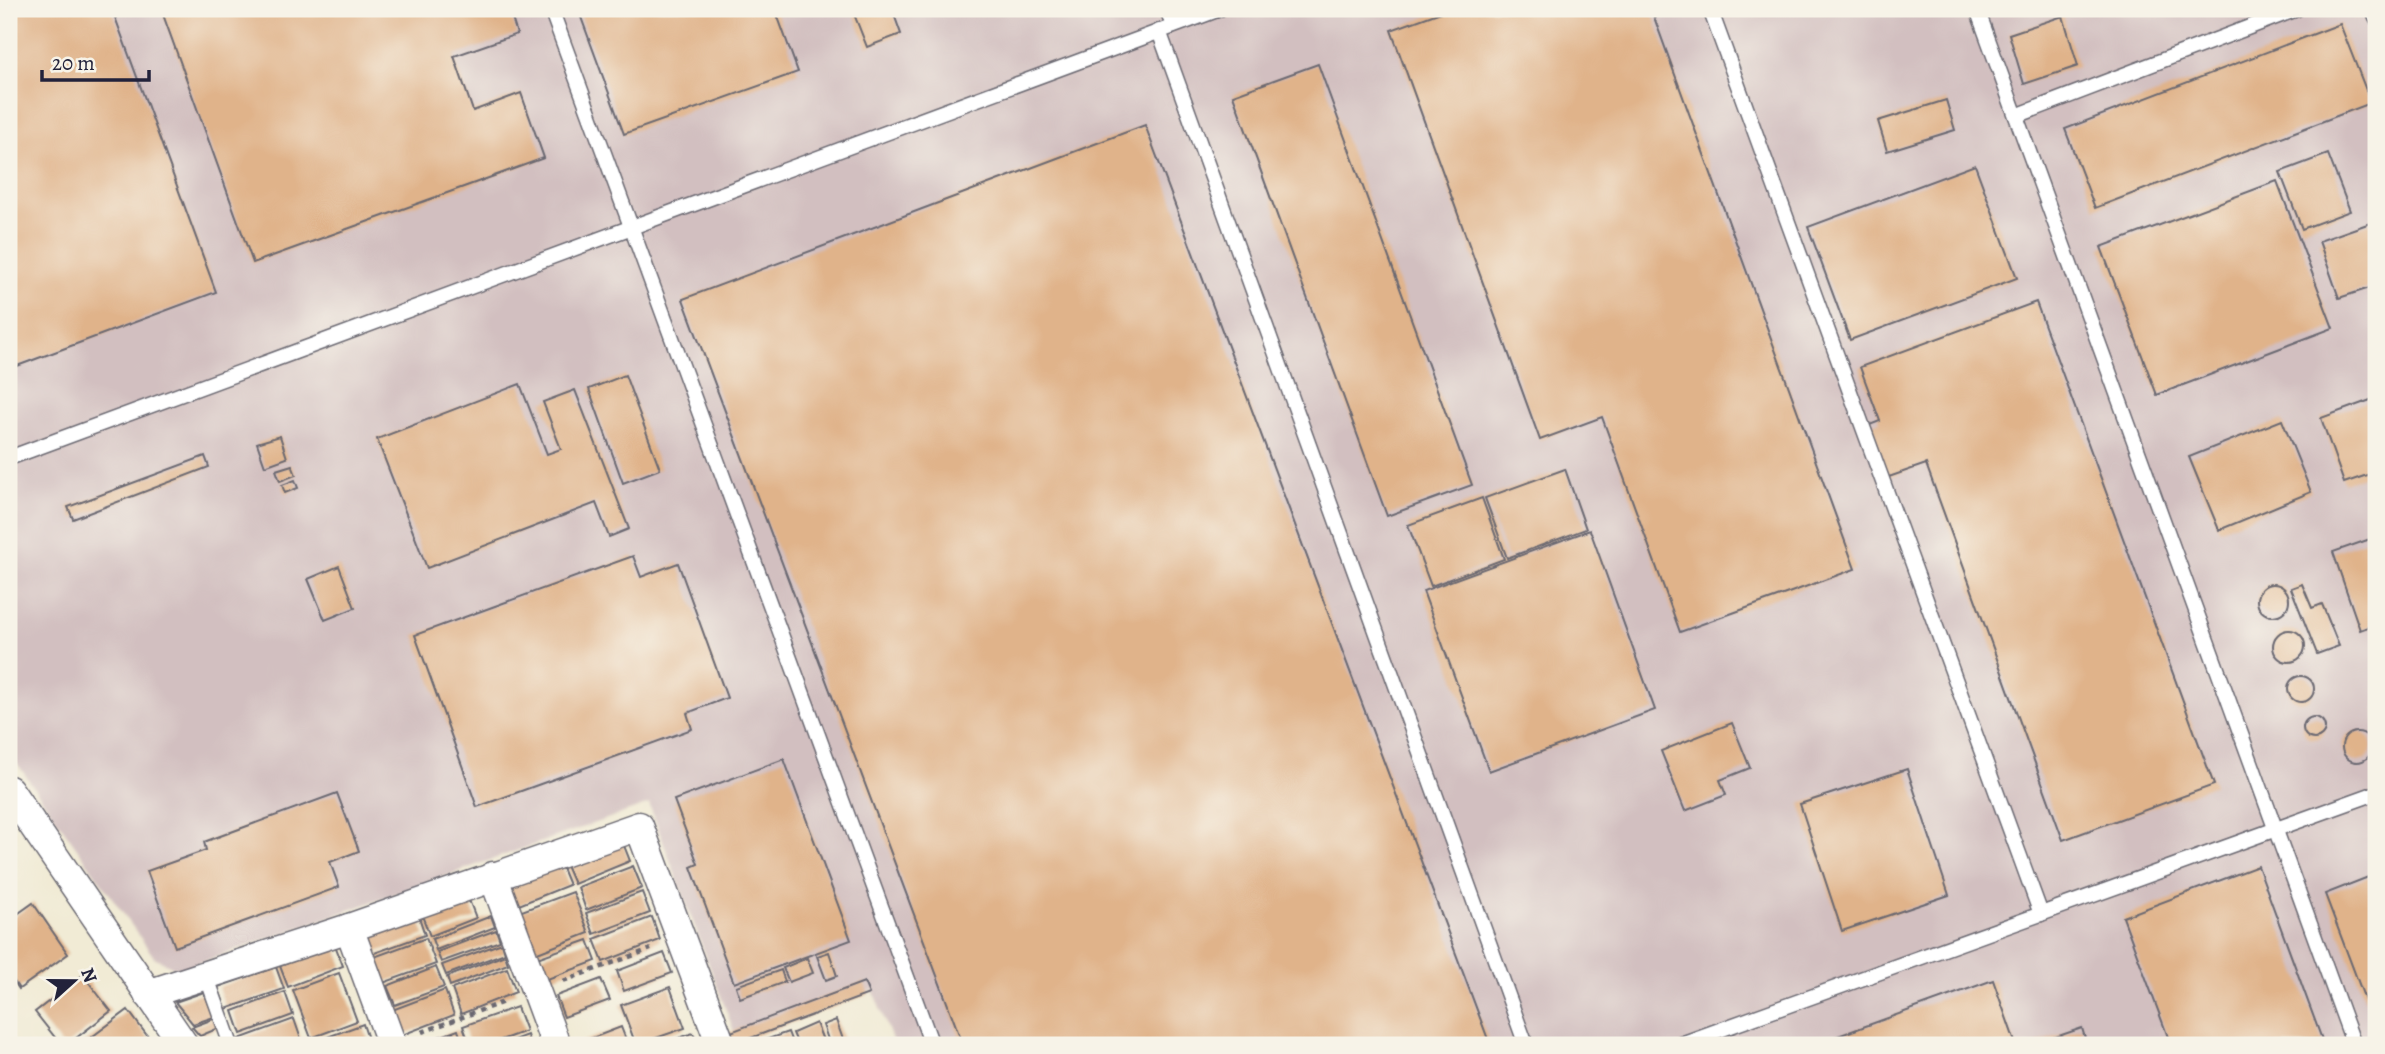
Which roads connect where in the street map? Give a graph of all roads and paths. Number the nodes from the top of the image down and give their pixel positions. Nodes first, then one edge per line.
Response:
1 (551, 9) edge
2 (1167, 9) edge
3 (1220, 9) edge
4 (1710, 9) edge
5 (1977, 9) edge
6 (2297, 9) edge
7 (2373, 9) edge
8 (2376, 18) edge
9 (1166, 29) junction
10 (2016, 116) junction
11 (631, 227) junction
12 (9, 458) edge
13 (9, 790) edge
14 (2376, 793) edge
15 (2276, 829) junction
16 (493, 876) junction
17 (2042, 914) junction
18 (349, 928) junction
19 (206, 975) junction
20 (148, 994) junction
21 (181, 1044) edge
22 (231, 1045) edge
23 (392, 1045) edge
24 (556, 1045) edge
25 (721, 1045) edge
26 (932, 1045) edge
27 (1526, 1045) edge
28 (1678, 1045) edge
29 (2354, 1045) edge

1 - 11 lane
2 - 9 lane
3 - 9 lane
4 - 17 lane
5 - 10 lane
6 - 10 lane
7 - 8 lane
9 - 11 lane
9 - 27 lane
10 - 15 lane
11 - 12 lane
11 - 26 lane
13 - 20 street
14 - 15 lane
15 - 17 lane
15 - 29 lane
16 - 18 street
16 - 24 street
16 - 25 street
17 - 28 lane
18 - 19 street
18 - 23 street
19 - 20 street
19 - 22 lane
20 - 21 street

